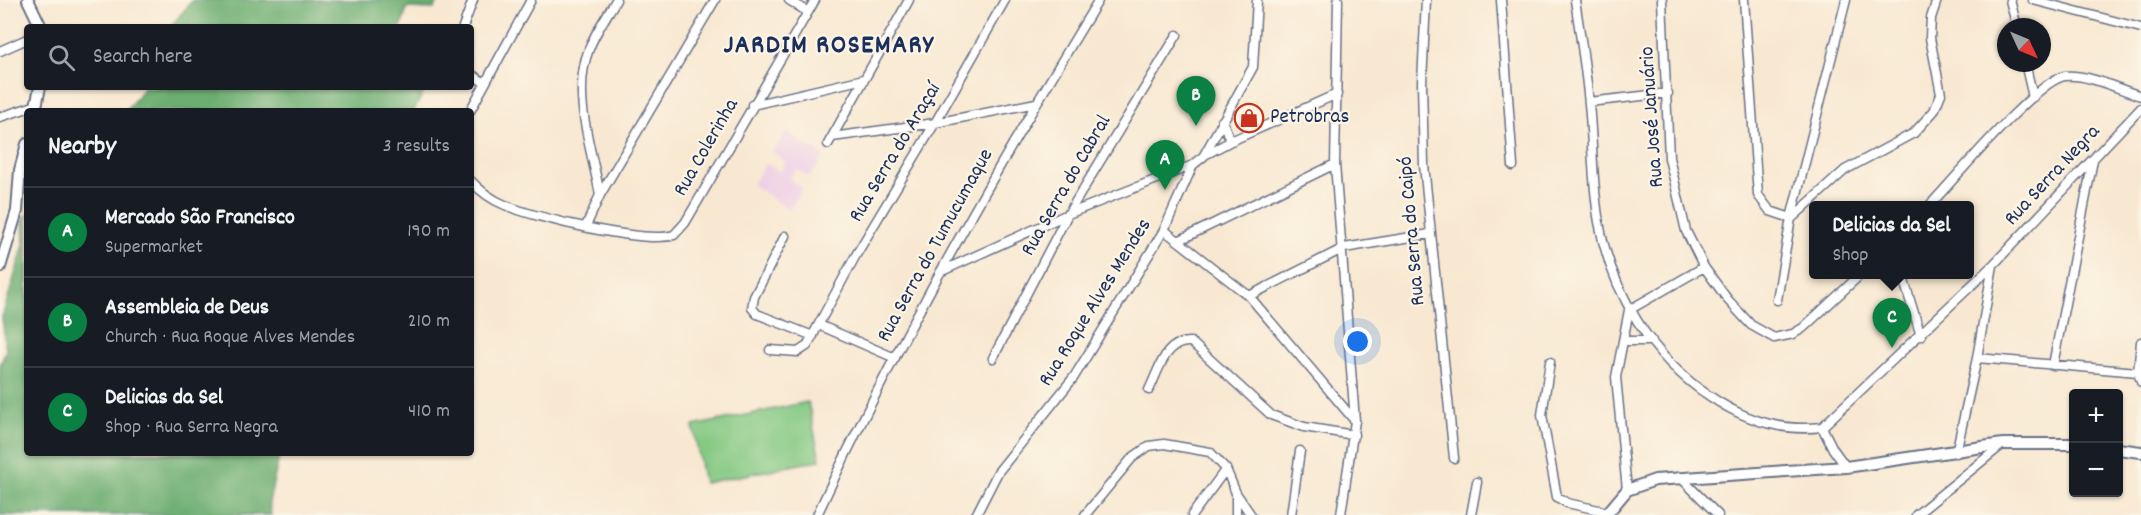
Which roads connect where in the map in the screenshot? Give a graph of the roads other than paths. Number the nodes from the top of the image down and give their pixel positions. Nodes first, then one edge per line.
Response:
1 (28, 0) edge
2 (474, 0) edge
3 (531, 0) edge
4 (616, 0) edge
5 (715, 0) edge
6 (789, 0) edge
7 (815, 0) edge
8 (909, 0) edge
9 (1005, 0) edge
10 (1257, 0) edge
11 (1338, 0) edge
12 (1426, 0) edge
13 (1501, 0) edge
14 (1575, 0) edge
15 (1662, 0) edge
16 (1744, 0) edge
17 (1846, 0) edge
18 (1937, 0) edge
19 (2010, 0) edge
20 (2033, 0) edge
21 (1098, 1) edge
22 (808, 12) junction
23 (2015, 18) edge
24 (40, 24) edge
25 (463, 24) edge
26 (2141, 28) edge
27 (1177, 35) dead end
28 (24, 40) edge
29 (0, 51) edge
30 (2027, 72) edge
31 (474, 77) edge
32 (864, 79) junction
33 (485, 83) junction
34 (39, 90) edge
35 (1668, 93) junction
36 (1337, 94) junction
37 (2032, 96) junction
38 (2141, 96) edge
39 (1589, 102) junction
40 (1036, 103) junction
41 (752, 105) junction
42 (36, 108) edge
43 (472, 108) edge
44 (2141, 108) edge
45 (24, 111) edge
46 (0, 117) edge
47 (1222, 121) junction
48 (935, 123) junction
49 (1231, 141) junction
50 (24, 155) edge
51 (1203, 157) junction
52 (2093, 160) junction
53 (1335, 164) junction
54 (1192, 165) junction
55 (1513, 166) dead end
56 (474, 183) edge
57 (600, 195) junction
58 (1810, 201) edge
59 (1934, 201) edge
60 (1809, 202) edge
61 (1068, 214) junction
62 (1791, 218) junction
63 (586, 226) junction
64 (1164, 230) junction
65 (1430, 234) junction
66 (785, 236) dead end
67 (1180, 240) junction
68 (1344, 248) junction
69 (1993, 265) junction
70 (0, 267) edge
71 (1704, 267) junction
72 (942, 271) junction
73 (1856, 279) edge
74 (1904, 279) edge
75 (1249, 296) junction
76 (1777, 300) dead end
77 (1629, 310) junction
78 (819, 325) junction
79 (813, 336) junction
80 (1921, 336) junction
81 (1624, 341) junction
82 (1652, 341) junction
83 (2141, 342) edge
84 (770, 350) dead end
85 (895, 358) junction
86 (993, 358) dead end
87 (1977, 358) junction
88 (1550, 362) dead end
89 (2053, 365) junction
90 (2138, 372) junction
91 (2141, 382) edge
92 (1149, 390) dead end
93 (1355, 422) junction
94 (1822, 427) junction
95 (1354, 435) junction
96 (2003, 444) junction
97 (2069, 444) edge
98 (2123, 450) edge
99 (1300, 451) dead end
100 (2141, 452) edge
101 (1956, 453) junction
102 (1454, 458) dead end
103 (1846, 466) junction
104 (1226, 469) junction
105 (1680, 477) junction
106 (1477, 482) dead end
107 (1627, 490) junction
108 (1236, 493) junction
109 (1607, 513) edge
110 (1341, 514) edge
111 (817, 515) edge
112 (976, 515) edge
113 (1085, 515) edge
114 (1192, 515) edge
115 (1236, 515) edge
116 (1251, 515) edge
117 (1291, 515) edge
118 (1471, 515) edge
119 (1718, 515) edge
120 (1916, 515) edge

1 - 24 street
2 - 25 street
3 - 33 street
4 - 57 street
5 - 57 street
6 - 22 street
7 - 22 street, Rua Colerinha
8 - 32 street
9 - 48 street, Rua Serra do Araçaí
10 - 47 street
11 - 36 street
12 - 65 street, Rua Serra do Caipó
13 - 55 street
14 - 39 street
15 - 35 street, Rua José Januário
16 - 62 street
17 - 62 street
18 - 58 street
19 - 23 street
20 - 26 street
21 - 40 street, Rua Serra do Tumucumaque
22 - 41 street, Rua Colerinha
27 - 61 street, Rua Serra do Cabral
28 - 29 street
30 - 37 street
31 - 33 street
32 - 41 street
32 - 48 street
33 - 43 street
34 - 42 street
35 - 39 street
35 - 71 street, Rua José Januário
36 - 49 street
36 - 53 street
37 - 38 street
37 - 59 street
39 - 77 street
40 - 48 street
40 - 72 street, Rua Serra do Tumucumaque
41 - 63 street, Rua Colerinha
44 - 52 street, Rua Serra Negra
45 - 46 street
47 - 49 street
47 - 51 street
48 - 78 street, Rua Serra do Araçaí
49 - 51 street
50 - 70 street
51 - 54 street
52 - 69 street, Rua Serra Negra
52 - 89 street
53 - 67 street
53 - 68 street
54 - 61 street
54 - 64 street, Rua Roque Alves Mendes
56 - 63 street
57 - 63 street
60 - 62 street
61 - 72 street
61 - 86 street, Rua Serra do Cabral
62 - 76 street
64 - 67 street
64 - 112 street, Rua Roque Alves Mendes
65 - 68 street
65 - 102 street, Rua Serra do Caipó
66 - 79 street
67 - 75 street
68 - 75 street
68 - 93 street
69 - 80 street, Rua Serra Negra
69 - 87 street
71 - 73 street, Rua José Januário
71 - 77 street
72 - 85 street, Rua Serra do Tumucumaque
74 - 80 street
75 - 93 street
77 - 81 street
77 - 82 street
78 - 79 street, Rua Serra do Araçaí
78 - 85 street
79 - 84 street
80 - 94 street, Rua Serra Negra
81 - 82 street
81 - 107 street
82 - 94 street
83 - 90 street
85 - 111 street, Rua Serra do Tumucumaque
87 - 89 street
87 - 101 street
88 - 109 street
89 - 90 street
90 - 91 street
92 - 95 street
93 - 95 street
94 - 103 street
95 - 110 street
96 - 97 street
96 - 101 street
96 - 120 street
98 - 100 street
99 - 117 street
101 - 103 street
103 - 105 street
104 - 108 street
104 - 113 street
104 - 114 street
105 - 107 street
105 - 119 street
106 - 118 street
107 - 109 street
108 - 115 street
108 - 116 street

